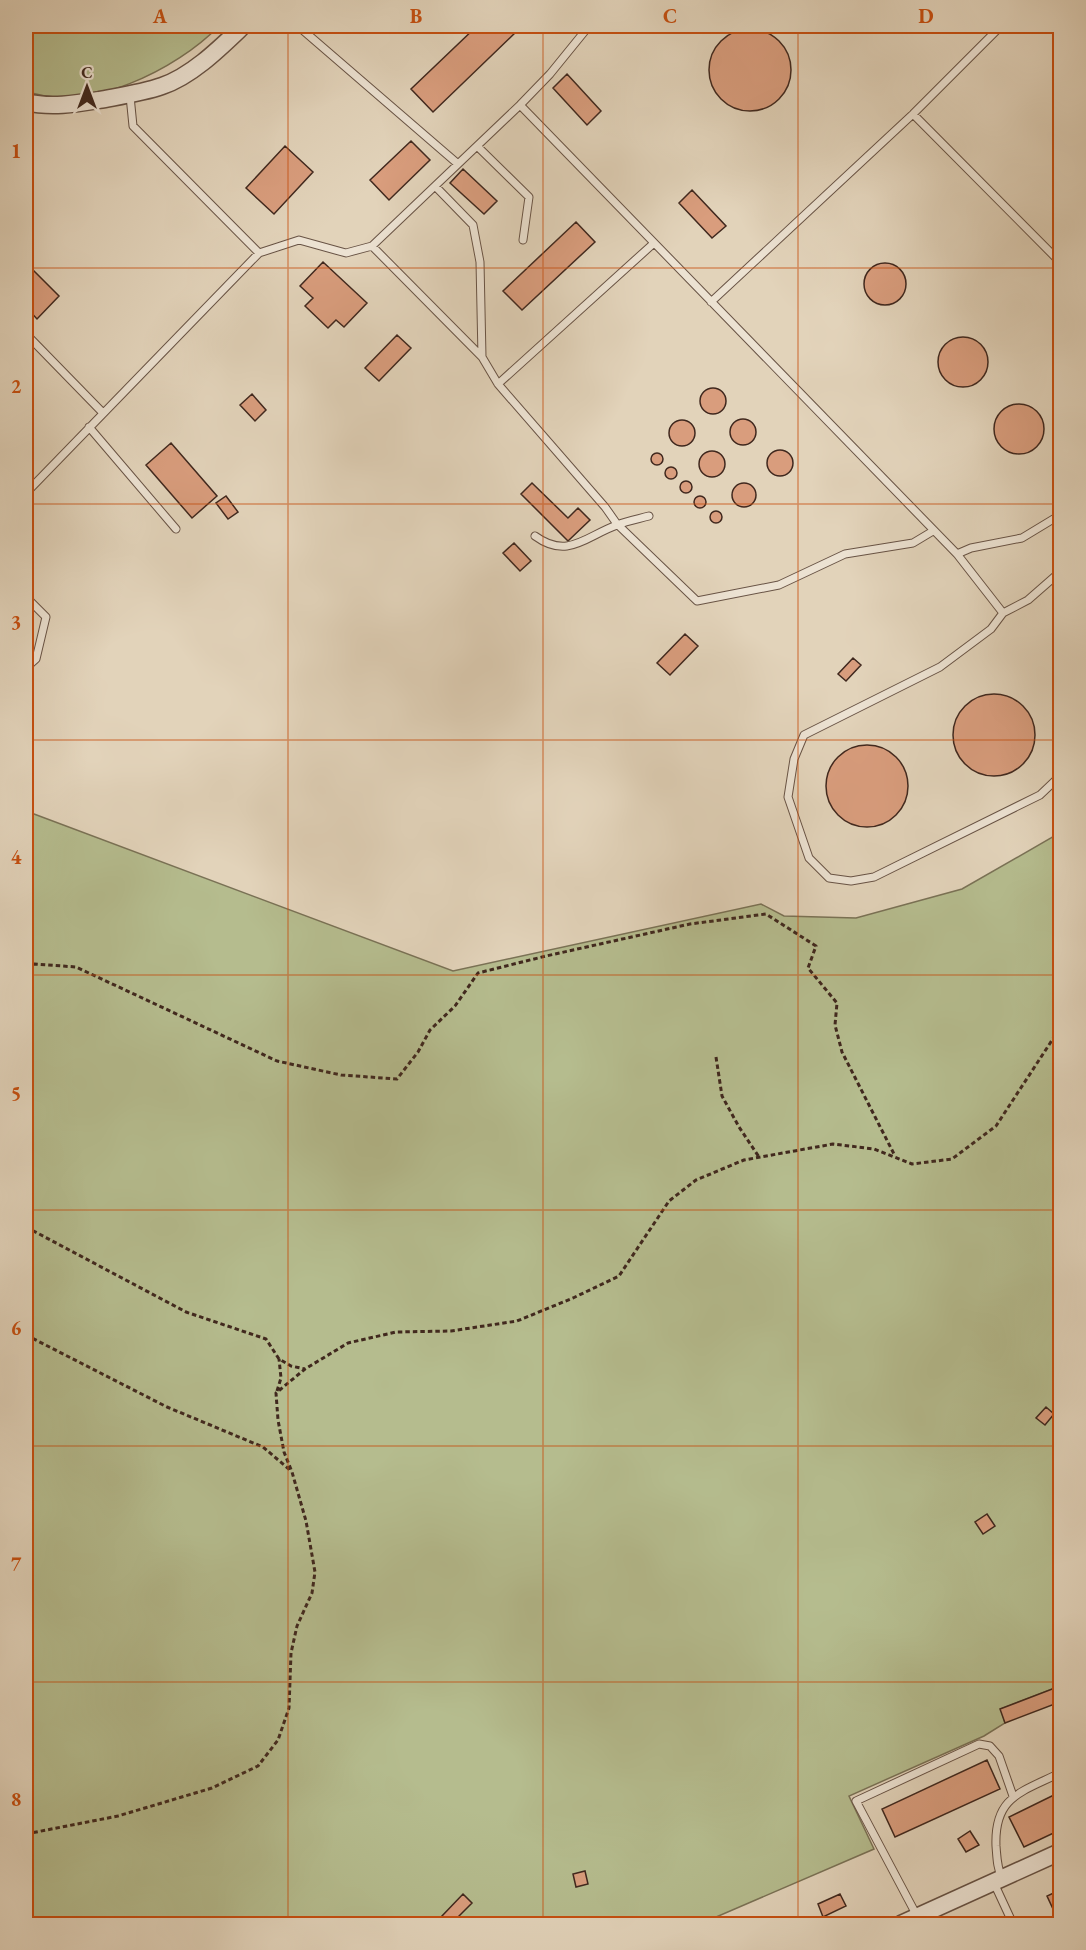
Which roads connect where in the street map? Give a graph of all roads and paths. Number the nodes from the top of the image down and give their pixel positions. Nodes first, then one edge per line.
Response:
1 (243, 26) edge
2 (298, 26) edge
3 (589, 26) edge
4 (1000, 26) edge
5 (129, 95) junction
6 (26, 102) edge
7 (520, 105) junction
8 (913, 114) junction
9 (477, 146) junction
10 (458, 164) junction
11 (435, 186) junction
12 (523, 240) dead end
13 (654, 243) junction
14 (372, 246) junction
15 (259, 253) junction
16 (1060, 262) edge
17 (711, 302) junction
18 (26, 334) edge
19 (482, 357) junction
20 (498, 384) junction
21 (103, 413) junction
22 (89, 427) junction
23 (26, 492) edge
24 (1060, 515) edge
25 (649, 516) dead end
26 (617, 524) junction
27 (176, 529) dead end
28 (933, 531) junction
29 (535, 536) dead end
30 (957, 554) junction
31 (1060, 572) edge
32 (26, 597) edge
33 (1003, 613) junction
34 (26, 668) edge
35 (1060, 776) edge
36 (26, 966) edge
37 (1060, 1028) edge
38 (716, 1057) dead end
39 (759, 1157) junction
40 (896, 1157) junction
41 (26, 1227) edge
42 (26, 1335) edge
43 (279, 1359) junction
44 (305, 1369) junction
45 (276, 1393) junction
46 (292, 1472) junction
47 (1060, 1773) edge
48 (1013, 1796) junction
49 (26, 1834) edge
50 (1060, 1852) edge
51 (998, 1881) junction
52 (917, 1917) junction
53 (901, 1924) edge
54 (1013, 1924) edge

1 - 5 street
2 - 10 lane
3 - 7 lane
4 - 8 lane
5 - 6 street
5 - 15 lane
7 - 9 lane
7 - 13 lane
8 - 16 lane
8 - 17 lane
9 - 10 lane
9 - 12 lane
10 - 11 lane
11 - 14 lane
11 - 19 lane
13 - 17 lane
13 - 20 lane
14 - 15 lane
14 - 19 lane
15 - 21 lane
17 - 28 lane
18 - 21 lane
19 - 20 lane
20 - 26 lane
21 - 22 lane
22 - 23 lane
22 - 27 lane
24 - 30 lane
25 - 26 lane
26 - 28 lane
26 - 29 lane
28 - 30 lane
30 - 33 lane
31 - 33 lane
32 - 34 lane
33 - 35 lane
36 - 40 path
37 - 40 path
38 - 39 path
39 - 40 path
39 - 44 path
41 - 43 path
42 - 46 path
43 - 44 path
43 - 45 path
44 - 45 path
45 - 46 path
46 - 49 path
47 - 48 lane
48 - 51 lane
48 - 52 lane
50 - 51 street
51 - 52 street
51 - 54 lane
52 - 53 street

